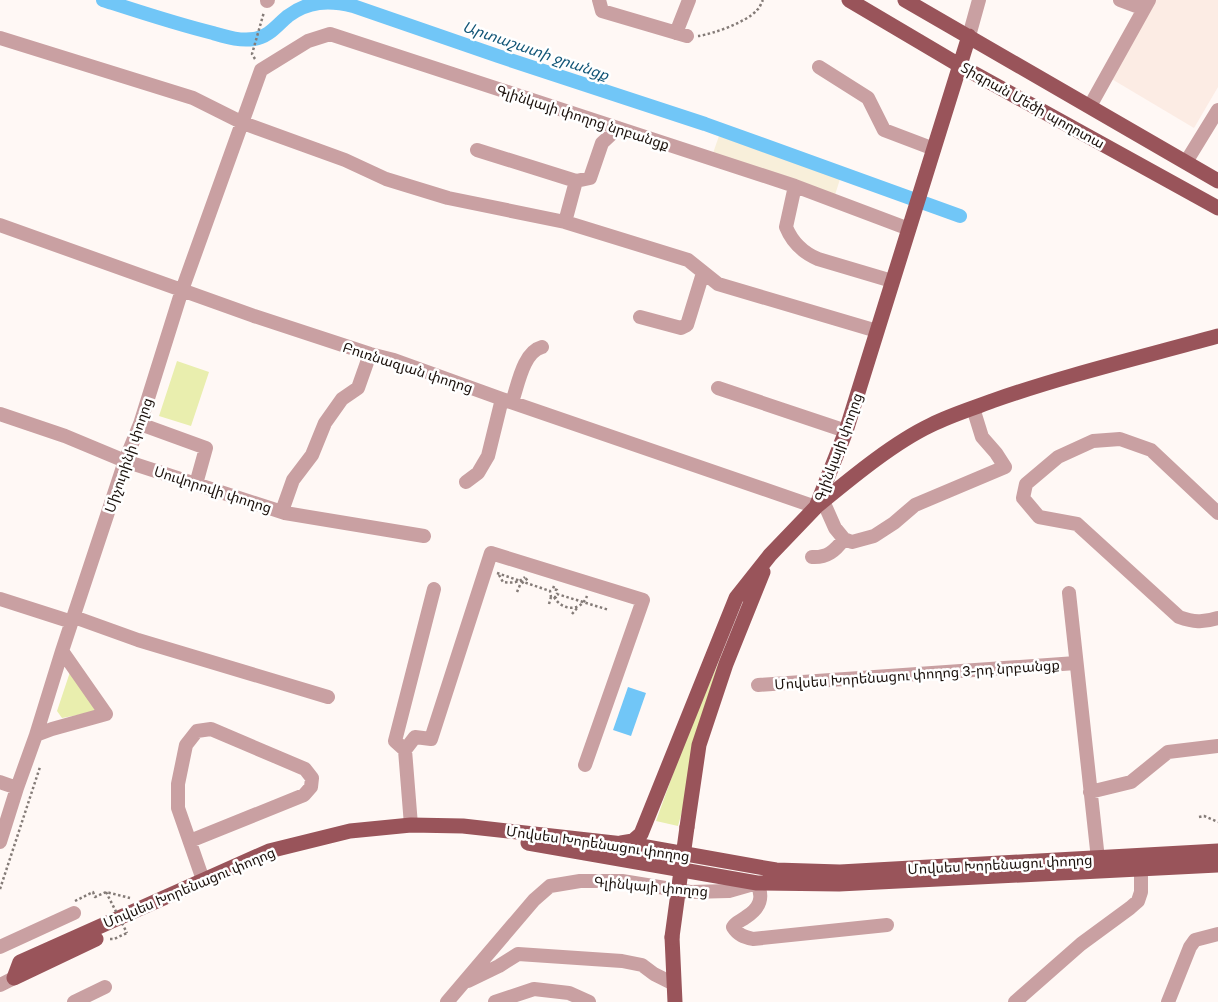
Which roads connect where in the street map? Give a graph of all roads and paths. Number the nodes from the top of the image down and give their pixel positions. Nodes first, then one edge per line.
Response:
1 (268, 0) edge
2 (599, 0) edge
3 (689, 0) edge
4 (763, 0) edge
5 (849, 0) edge
6 (905, 0) edge
7 (979, 0) edge
8 (1120, 0) edge
9 (1147, 4) edge
10 (682, 35) junction
11 (969, 36) junction
12 (0, 38) edge
13 (255, 45) dead end
14 (959, 65) junction
15 (819, 67) dead end
16 (261, 70) joint
17 (1090, 106) junction
18 (1218, 110) edge
19 (243, 123) junction
20 (618, 128) junction
21 (934, 149) junction
22 (477, 150) dead end
23 (1186, 162) junction
24 (576, 181) junction
25 (1218, 181) edge
26 (795, 186) junction
27 (1218, 208) edge
28 (564, 222) junction
29 (0, 225) edge
30 (911, 225) junction
31 (703, 273) junction
32 (892, 281) junction
33 (182, 290) junction
34 (640, 317) dead end
35 (877, 331) junction
36 (1218, 336) edge
37 (542, 347) dead end
38 (370, 354) junction
39 (718, 388) dead end
40 (507, 401) junction
41 (973, 408) junction
42 (0, 414) edge
43 (140, 424) junction
44 (846, 431) junction
45 (125, 461) junction
46 (466, 482) dead end
47 (196, 484) junction
48 (819, 504) junction
49 (284, 512) junction
50 (1218, 513) edge
51 (424, 536) dead end
52 (844, 539) junction
53 (770, 555) junction
54 (812, 557) dead end
55 (528, 572) dead end
56 (528, 578) dead end
57 (521, 582) junction
58 (549, 583) dead end
59 (434, 589) dead end
60 (553, 589) junction
61 (550, 591) junction
62 (588, 591) dead end
63 (517, 592) dead end
64 (1069, 593) dead end
65 (558, 594) junction
66 (553, 597) junction
67 (0, 599) edge
68 (584, 602) junction
69 (549, 604) dead end
70 (578, 607) junction
71 (608, 610) dead end
72 (572, 614) dead end
73 (1218, 618) edge
74 (73, 620) junction
75 (62, 651) junction
76 (1076, 663) junction
77 (758, 685) dead end
78 (328, 697) dead end
79 (36, 736) junction
80 (1218, 746) edge
81 (406, 750) junction
82 (586, 765) dead end
83 (40, 767) dead end
84 (0, 782) edge
85 (17, 788) junction
86 (1090, 792) junction
87 (1199, 817) dead end
88 (1218, 822) edge
89 (412, 825) junction
90 (190, 841) junction
91 (0, 842) edge
92 (615, 843) junction
93 (641, 846) junction
94 (1218, 851) edge
95 (1098, 859) junction
96 (633, 860) junction
97 (1141, 863) junction
98 (1218, 865) edge
99 (204, 879) junction
100 (622, 881) junction
101 (757, 883) junction
102 (0, 889) edge
103 (95, 897) dead end
104 (74, 913) dead end
105 (887, 924) dead end
106 (1218, 934) edge
107 (114, 939) dead end
108 (0, 947) edge
109 (7, 976) edge
110 (463, 983) junction
111 (674, 984) junction
112 (0, 985) edge
113 (105, 987) dead end
114 (74, 1002) edge
115 (447, 1002) edge
116 (495, 1002) edge
117 (589, 1002) edge
118 (675, 1002) edge
119 (1016, 1002) edge
120 (1168, 1002) edge

1 - 13 path
2 - 10 street
3 - 10 street
4 - 10 path
5 - 14 main road, Տիգրան Մեծի պողոտա
6 - 11 main road, Տիգրան Մեծի պողոտա
7 - 11 street, Գլինկայի փողոց
8 - 9 street
9 - 17 street
11 - 14 main road, Գլինկայի փողոց
11 - 17 main road, Տիգրան Մեծի պողոտա
12 - 19 street
14 - 21 main road, Գլինկայի փողոց
14 - 27 main road, Տիգրան Մեծի պողոտա
15 - 21 street
16 - 19 street, Միչուրինի փողոց
16 - 20 street, Գլինկայի փողոց նրբանցք
17 - 23 main road, Տիգրան Մեծի պողոտա
18 - 23 street
19 - 28 street
19 - 33 street, Միչուրինի փողոց
20 - 24 street
20 - 26 street, Գլինկայի փողոց նրբանցք
21 - 30 main road, Գլինկայի փողոց
22 - 24 street
23 - 25 main road, Տիգրան Մեծի պողոտա
24 - 28 street
26 - 30 street, Գլինկայի փողոց նրբանցք
26 - 32 street
28 - 31 street
29 - 33 street, Բուռնազյան փողոց
30 - 32 main road, Գլինկայի փողոց
31 - 34 street
31 - 35 street
32 - 35 main road, Գլինկայի փողոց
33 - 38 street, Բուռնազյան փողոց
33 - 43 street, Միչուրինի փողոց
35 - 44 main road, Գլինկայի փողոց
36 - 41 main road
37 - 40 street
38 - 40 street, Բուռնազյան փողոց
38 - 49 street
39 - 44 street
40 - 46 street
40 - 48 street, Բուռնազյան փողոց
41 - 48 main road
41 - 52 street
42 - 45 street, Սուվորովի փողոց
43 - 45 street, Միչուրինի փողոց
43 - 47 street
44 - 48 main road, Գլինկայի փողոց
45 - 47 street, Սուվորովի փողոց
45 - 74 street, Միչուրինի փողոց
47 - 49 street, Սուվորովի փողոց
48 - 52 street
48 - 53 main road, Գլինկայի փողոց
49 - 51 street, Սուվորովի փողոց
50 - 73 street
52 - 54 street
53 - 92 main road, Գլինկայի փողոց
53 - 111 main road, bridge
55 - 57 path
56 - 57 path
57 - 57 path
57 - 61 path
57 - 63 path
58 - 60 path
59 - 81 street
60 - 61 path
60 - 65 path
61 - 66 path
62 - 68 path
64 - 76 street, Մովսես Խորենացու փողոց 3-րդ նրբանցք
65 - 66 path
65 - 68 path
66 - 69 path
66 - 70 path
67 - 74 street
68 - 70 path
68 - 71 path
70 - 72 path
74 - 75 street, Միչուրինի փողոց
74 - 78 street
75 - 79 street, Միչուրինի փողոց
75 - 79 street
76 - 77 street, Մովսես Խորենացու փողոց 3-րդ նրբանցք
76 - 86 street, Մովսես Խորենացու փողոց 3-րդ նրբանցք
79 - 85 street, Միչուրինի փողոց
80 - 86 street
81 - 82 street
81 - 89 street
83 - 102 path
84 - 85 street
85 - 91 street, Միչուրինի փողոց
86 - 95 street, Մովսես Խորենացու փողոց 3-րդ նրբանցք
87 - 88 path
89 - 92 main road, Մովսես Խորենացու փողոց
89 - 99 main road, Մովսես Խորենացու փողոց
90 - 90 street
90 - 99 street
92 - 93 main road, Մովսես Խորենացու փողոց
93 - 95 main road, Մովսես Խորենացու փողոց
93 - 96 street
94 - 97 main road, Մովսես Խորենացու փողոց
95 - 97 main road, Մովսես Խորենացու փողոց
96 - 100 street
96 - 101 main road, Մովսես Խորենացու փողոց
96 - 109 main road, Մովսես Խորենացու փողոց
97 - 98 main road, Մովսես Խորենացու փողոց
97 - 101 main road, Մովսես Խորենացու փողոց
97 - 119 street
99 - 109 main road, Մովսես Խորենացու փողոց
100 - 101 street, Գլինկայի փողոց
100 - 110 street, Գլինկայի փողոց
101 - 105 street
103 - 107 path, bridge
104 - 108 street
106 - 120 street
109 - 112 street, Մովսես Խորենացու փողոց
110 - 111 street
110 - 115 street, Գլինկայի փողոց
111 - 118 main road
113 - 114 street
116 - 117 street

